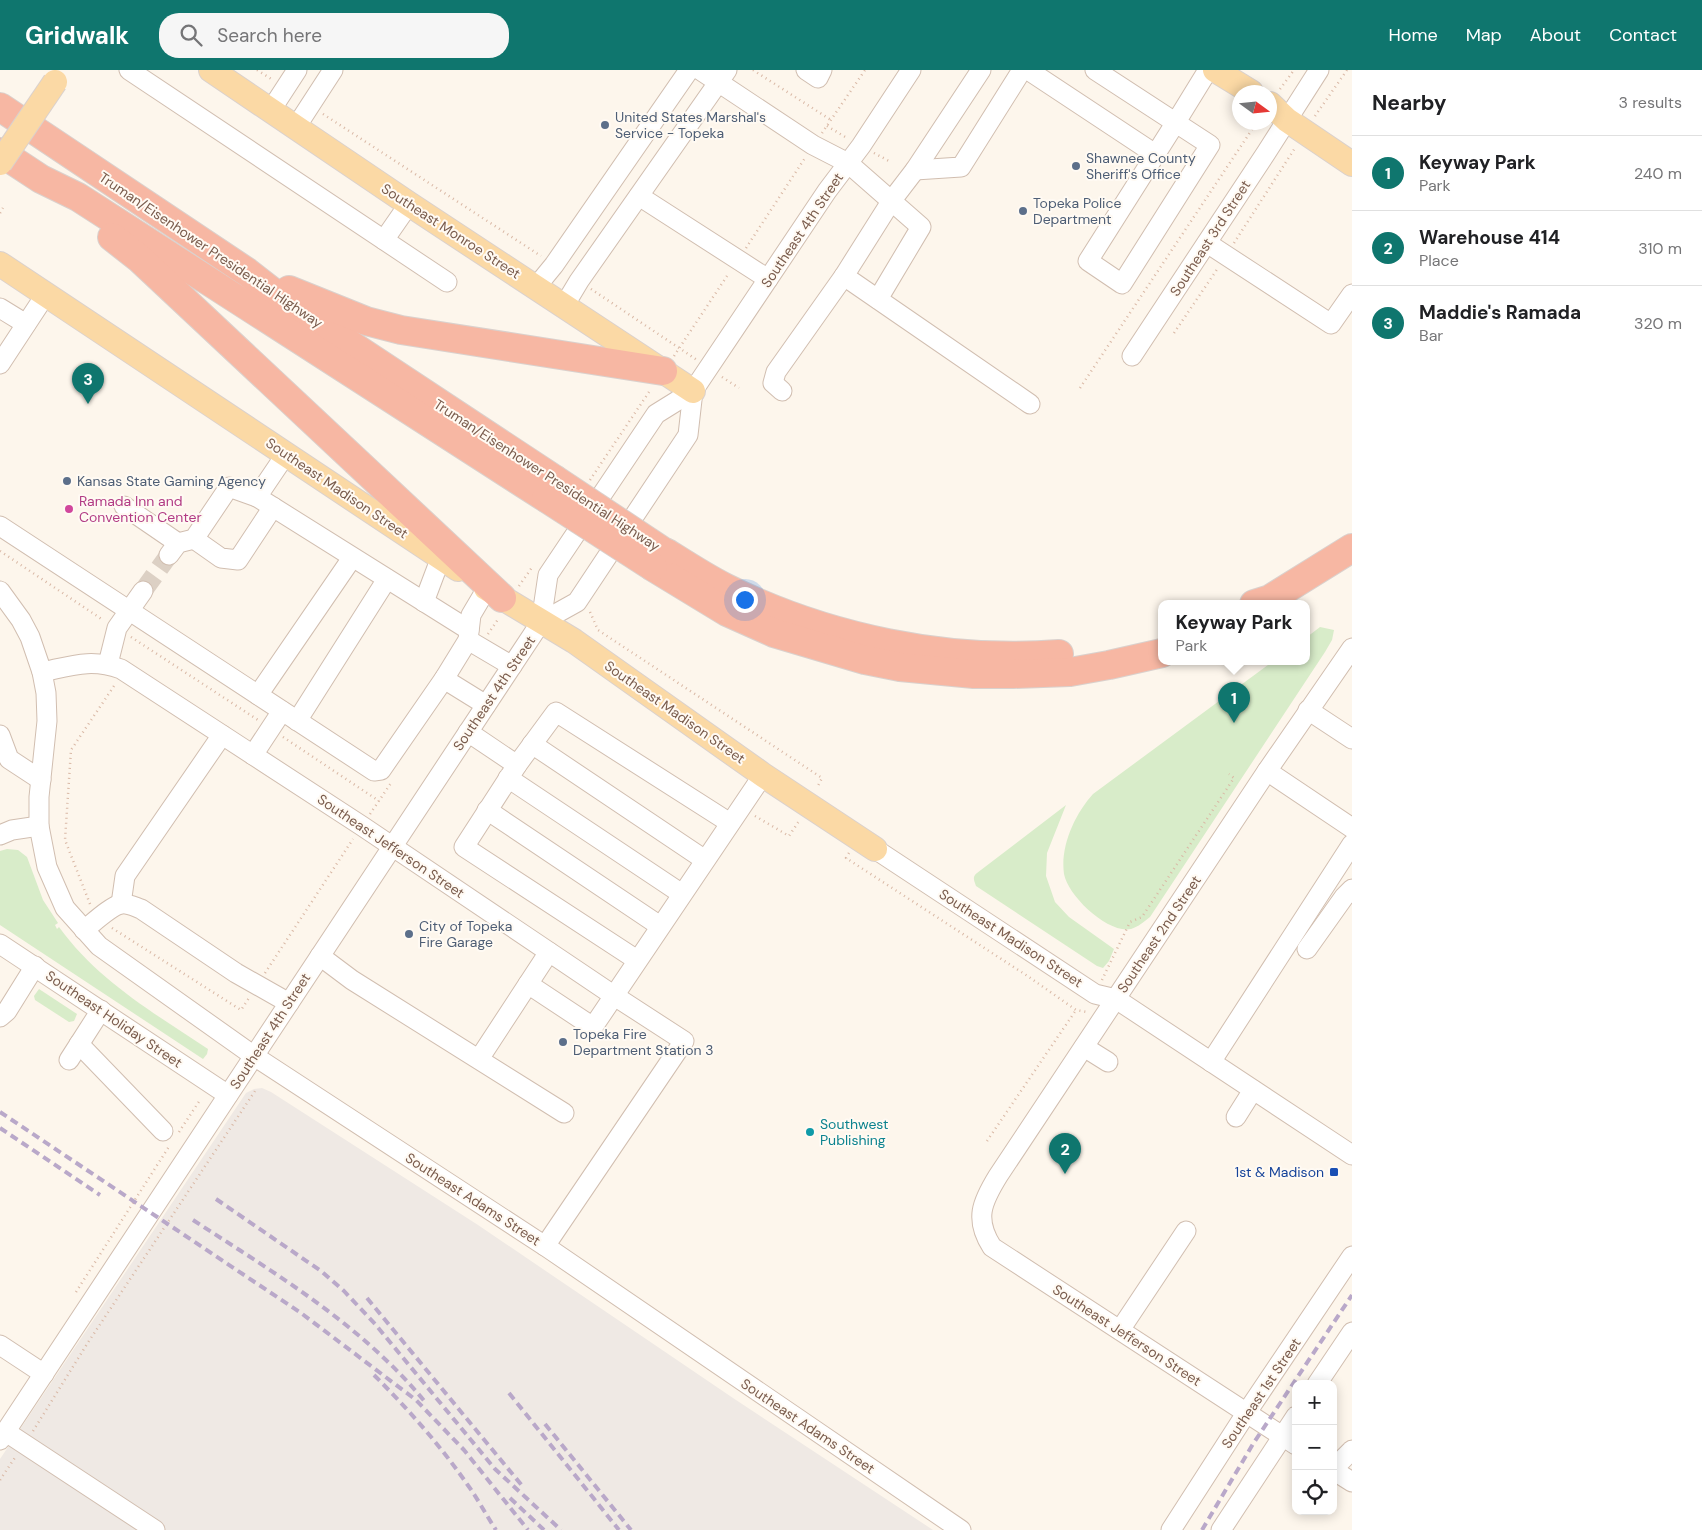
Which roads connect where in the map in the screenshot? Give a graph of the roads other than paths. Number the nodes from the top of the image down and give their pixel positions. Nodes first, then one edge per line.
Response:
1 (129, 70) edge
2 (211, 70) edge
3 (297, 70) edge
4 (333, 70) edge
5 (689, 70) edge
6 (700, 70) edge
7 (806, 70) edge
8 (822, 70) edge
9 (911, 70) edge
10 (981, 70) edge
11 (1022, 70) edge
12 (1028, 70) edge
13 (1095, 70) edge
14 (1208, 70) edge
15 (1216, 70) edge
16 (1319, 70) edge
17 (59, 76) edge
18 (723, 76) edge
19 (1240, 85) edge
20 (1, 107) edge
21 (270, 110) junction
22 (1277, 110) edge
23 (1176, 122) junction
24 (1296, 126) junction
25 (296, 127) junction
26 (0, 152) edge
27 (1156, 154) junction
28 (0, 163) edge
29 (848, 163) junction
30 (1352, 164) edge
31 (915, 170) junction
32 (41, 179) junction
33 (639, 196) junction
34 (892, 200) junction
35 (410, 204) junction
36 (384, 240) junction
37 (1207, 243) junction
38 (0, 264) edge
39 (246, 272) junction
40 (844, 276) junction
41 (768, 279) junction
42 (446, 282) dead end
43 (536, 287) junction
44 (46, 294) junction
45 (1352, 294) edge
46 (878, 300) junction
47 (564, 306) junction
48 (0, 308) edge
49 (26, 324) junction
50 (1132, 356) dead end
51 (0, 364) edge
52 (663, 371) junction
53 (693, 391) junction
54 (782, 391) dead end
55 (1030, 404) dead end
56 (286, 454) junction
57 (550, 488) junction
58 (257, 497) junction
59 (124, 506) dead end
60 (273, 508) junction
61 (0, 526) edge
62 (180, 546) junction
63 (1352, 548) edge
64 (441, 557) junction
65 (352, 558) junction
66 (1352, 566) edge
67 (387, 579) junction
68 (143, 591) tunnel mouth
69 (1, 592) edge
70 (499, 596) junction
71 (1274, 600) edge
72 (1277, 600) edge
73 (424, 602) junction
74 (129, 611) junction
75 (541, 622) junction
76 (1158, 637) edge
77 (472, 639) junction
78 (1352, 648) edge
79 (1158, 654) edge
80 (982, 664) junction
81 (512, 666) junction
82 (117, 668) junction
83 (42, 672) junction
84 (444, 679) junction
85 (258, 695) junction
86 (486, 705) junction
87 (1308, 710) junction
88 (289, 716) junction
89 (468, 732) junction
90 (0, 735) edge
91 (222, 735) junction
92 (1352, 738) edge
93 (532, 744) junction
94 (253, 755) junction
95 (1267, 771) junction
96 (512, 772) junction
97 (763, 775) junction
98 (41, 780) junction
99 (487, 810) junction
100 (730, 823) junction
101 (40, 826) junction
102 (1352, 828) edge
103 (0, 835) edge
104 (1352, 844) edge
105 (392, 846) junction
106 (875, 849) joint
107 (705, 860) junction
108 (1352, 889) edge
109 (682, 894) junction
110 (121, 904) junction
111 (660, 926) junction
112 (84, 930) junction
113 (0, 944) edge
114 (1308, 949) dead end
115 (549, 952) junction
116 (320, 956) junction
117 (637, 960) junction
118 (35, 966) junction
119 (528, 984) junction
120 (613, 995) junction
121 (1116, 999) junction
122 (289, 1003) junction
123 (101, 1010) junction
124 (0, 1016) edge
125 (79, 1044) junction
126 (1084, 1047) junction
127 (254, 1056) junction
128 (479, 1059) junction
129 (69, 1060) dead end
130 (1108, 1062) dead end
131 (1211, 1062) junction
132 (1253, 1090) junction
133 (228, 1095) junction
134 (564, 1113) dead end
135 (1236, 1117) dead end
136 (172, 1134) road end
137 (1352, 1155) edge
138 (982, 1226) joint
139 (1186, 1231) dead end
140 (544, 1246) junction
141 (1352, 1256) edge
142 (1120, 1330) junction
143 (1352, 1332) edge
144 (0, 1345) edge
145 (44, 1374) junction
146 (1320, 1380) edge
147 (1247, 1412) junction
148 (1293, 1425) edge
149 (3, 1436) edge
150 (1289, 1440) edge
151 (1352, 1450) edge
152 (1337, 1465) edge
153 (1334, 1470) edge
154 (1352, 1482) edge
155 (1222, 1529) edge
156 (155, 1530) edge
157 (961, 1530) edge
158 (1171, 1530) edge

1 - 36 street
2 - 21 main road, Southeast Monroe Street
3 - 21 street
4 - 25 street
5 - 43 street
6 - 18 street
7 - 8 street
9 - 29 street, Southeast 4th Street
10 - 31 street
11 - 31 street
12 - 27 street
13 - 23 street
14 - 23 street
15 - 19 main road
16 - 24 street, Southeast 3rd Street
17 - 28 main road, bridge
18 - 29 street
18 - 33 street
20 - 39 highway, Truman/Eisenhower Presidential Highway
21 - 25 main road, Southeast Monroe Street
22 - 24 main road
23 - 27 street
23 - 27 street
24 - 30 main road
24 - 37 street, Southeast 3rd Street
25 - 35 main road, Southeast Monroe Street
26 - 32 highway, Truman/Eisenhower Presidential Highway
29 - 34 street
29 - 41 street, Southeast 4th Street
31 - 34 street
32 - 57 highway, Truman/Eisenhower Presidential Highway
32 - 70 highway
33 - 41 street
33 - 47 street
34 - 40 street
34 - 46 street
35 - 36 street
35 - 43 main road, Southeast Monroe Street
36 - 42 street
37 - 45 street
37 - 50 street, Southeast 3rd Street
38 - 44 main road, Southeast Madison Street
39 - 52 highway
39 - 57 highway, Truman/Eisenhower Presidential Highway
40 - 46 street
40 - 54 street
41 - 53 street, Southeast 4th Street
43 - 47 main road, Southeast Monroe Street
44 - 49 street
44 - 56 main road, Southeast Madison Street
46 - 55 street
47 - 52 main road, Southeast Monroe Street
48 - 49 street
49 - 51 street
52 - 53 main road, Southeast Monroe Street
53 - 75 street, Southeast 4th Street
53 - 75 street, Southeast 4th Street
56 - 58 street
56 - 64 main road, Southeast Madison Street
57 - 80 highway, Truman/Eisenhower Presidential Highway, bridge
58 - 60 street
58 - 62 street
59 - 62 street
60 - 62 street
60 - 65 street
61 - 74 street
63 - 71 highway
64 - 70 main road, Southeast Madison Street
64 - 73 street
65 - 67 street
65 - 85 street
66 - 72 highway
67 - 73 street
67 - 88 street
68 - 74 street
69 - 83 street, Southeast Adams Street
70 - 75 main road, Southeast Madison Street
70 - 77 street
73 - 77 street
74 - 82 street
74 - 85 street
75 - 81 street, Southeast 4th Street
75 - 97 main road, Southeast Madison Street
76 - 80 highway, Truman/Eisenhower Presidential Highway
77 - 81 street
77 - 84 street
78 - 87 street, Southeast 2nd Street
79 - 80 highway, Truman/Eisenhower Presidential Highway
81 - 86 street, Southeast 4th Street
82 - 83 street
82 - 91 street, Southeast Jefferson Street
83 - 98 street, Southeast Adams Street
84 - 86 street
84 - 88 street
85 - 88 street
86 - 89 street, Southeast 4th Street
87 - 92 street
87 - 95 street, Southeast 2nd Street
88 - 94 street
89 - 96 street
89 - 105 street, Southeast 4th Street
90 - 98 street
91 - 94 street, Southeast Jefferson Street
91 - 110 street
93 - 96 street
93 - 100 street
93 - 107 street
94 - 105 street, Southeast Jefferson Street
95 - 102 street
95 - 121 street, Southeast 2nd Street
96 - 99 street
96 - 109 street
97 - 100 street
97 - 106 main road, Southeast Madison Street
98 - 101 street, Southeast Adams Street
99 - 111 street
99 - 117 street
100 - 107 street
101 - 103 street
101 - 112 street, Southeast Adams Street
104 - 131 street
105 - 115 street, Southeast Jefferson Street
105 - 116 street, Southeast 4th Street
106 - 121 street, Southeast Madison Street
107 - 109 street
108 - 114 street
109 - 111 street
110 - 112 street
110 - 122 street
111 - 117 street
112 - 127 street, Southeast Adams Street
113 - 118 street, Southeast Holiday Street
115 - 119 street
115 - 120 street, Southeast Jefferson Street
116 - 122 street, Southeast 4th Street
116 - 128 street
117 - 120 street
118 - 123 street, Southeast Holiday Street
118 - 124 street
119 - 120 street
119 - 128 street
120 - 140 street, Southeast Jefferson Street
121 - 126 street, Southeast 2nd Street
121 - 131 street, Southeast Madison Street
122 - 127 street, Southeast 4th Street
123 - 125 street
123 - 133 street, Southeast Holiday Street
125 - 129 street
125 - 136 street
126 - 130 street
126 - 138 street, Southeast 2nd Street
127 - 133 street, Southeast 4th Street
127 - 140 street, Southeast Adams Street
128 - 134 street
131 - 132 street, Southeast Madison Street
132 - 135 street
132 - 137 street, Southeast Madison Street
133 - 145 street, Southeast 4th Street
138 - 142 street, Southeast Jefferson Street
139 - 142 street
140 - 157 street, Southeast Adams Street
141 - 147 street, Southeast 1st Street
142 - 147 street, Southeast Jefferson Street
143 - 146 street
144 - 145 street
145 - 149 street, Southeast 4th Street
147 - 150 street, Southeast Jefferson Street
147 - 158 street, Southeast 1st Street
148 - 150 street
149 - 156 street
150 - 155 street
151 - 152 street
153 - 154 street

